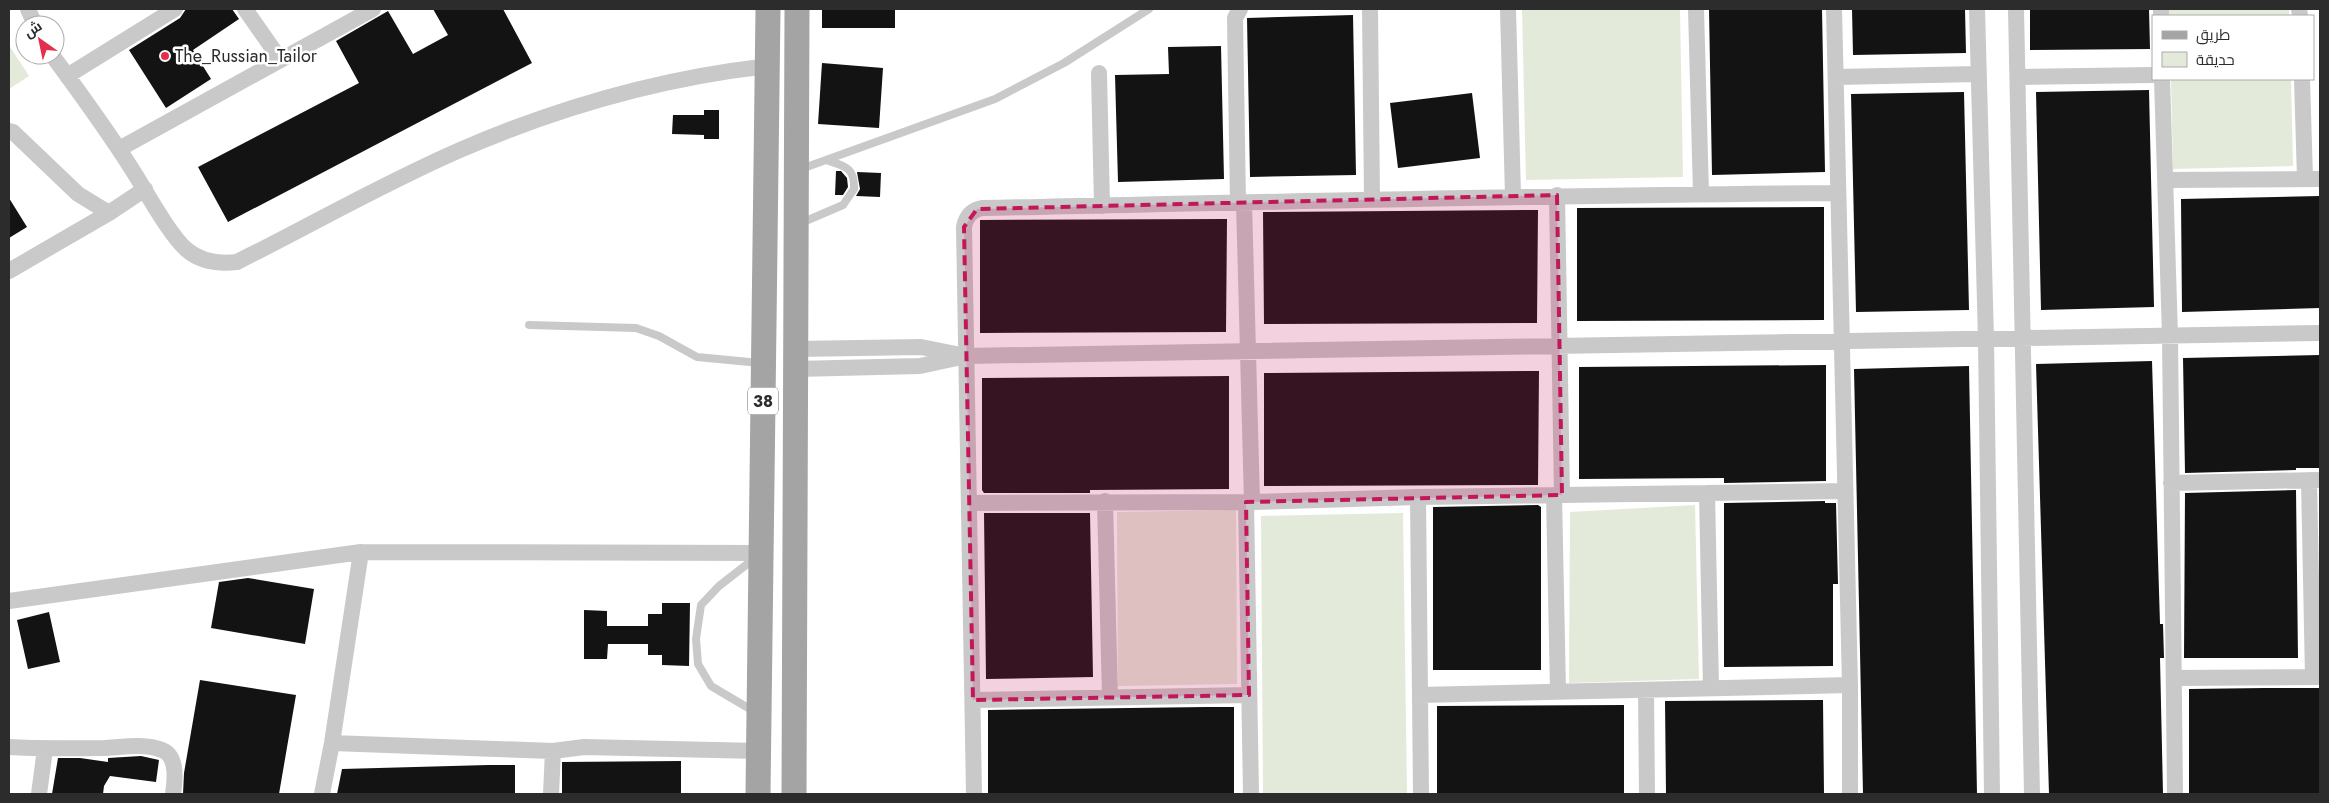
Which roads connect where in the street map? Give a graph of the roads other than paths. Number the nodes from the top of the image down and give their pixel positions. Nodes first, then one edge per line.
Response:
1 (175, 9) edge
2 (244, 9) edge
3 (373, 9) edge
4 (768, 9) edge
5 (797, 9) edge
6 (1149, 9) edge
7 (1240, 9) edge
8 (1370, 9) edge
9 (1508, 9) edge
10 (1696, 9) edge
11 (1834, 9) edge
12 (1977, 9) edge
13 (2016, 9) edge
14 (280, 59) junction
15 (59, 65) edge
16 (768, 66) junction
17 (1099, 73) dead end
18 (1978, 74) junction
19 (2152, 75) edge
20 (67, 76) junction
21 (1836, 77) junction
22 (2018, 77) junction
23 (2162, 80) edge
24 (2302, 80) edge
25 (9, 131) edge
26 (120, 149) junction
27 (826, 160) junction
28 (797, 170) junction
29 (2312, 179) edge
30 (2166, 180) junction
31 (145, 189) junction
32 (1838, 192) junction
33 (1700, 194) junction
34 (1513, 196) junction
35 (1557, 196) junction
36 (1372, 199) junction
37 (1241, 202) junction
38 (1102, 206) junction
39 (109, 213) junction
40 (797, 225) junction
41 (9, 271) edge
42 (529, 325) dead end
43 (2320, 334) edge
44 (2170, 336) junction
45 (1986, 339) junction
46 (2023, 339) junction
47 (1843, 342) junction
48 (1559, 347) junction
49 (1250, 350) junction
50 (966, 356) junction
51 (796, 359) junction
52 (764, 364) junction
53 (2315, 480) edge
54 (2171, 483) junction
55 (1844, 491) junction
56 (1707, 493) junction
57 (1558, 495) junction
58 (1418, 497) junction
59 (1105, 501) junction
60 (1249, 502) junction
61 (969, 503) junction
62 (361, 552) junction
63 (760, 553) junction
64 (9, 601) edge
65 (2316, 677) edge
66 (2175, 678) junction
67 (1850, 685) junction
68 (1711, 688) junction
69 (1558, 691) junction
70 (1646, 691) junction
71 (1420, 694) junction
72 (1249, 695) junction
73 (1110, 696) junction
74 (973, 700) junction
75 (759, 715) junction
76 (332, 743) junction
77 (9, 747) edge
78 (46, 749) junction
79 (553, 751) junction
80 (758, 752) junction
81 (39, 794) edge
82 (173, 794) edge
83 (322, 794) edge
84 (551, 794) edge
85 (758, 794) edge
86 (794, 794) edge
87 (974, 794) edge
88 (1251, 794) edge
89 (1421, 794) edge
90 (1647, 794) edge
91 (1850, 794) edge
92 (1992, 794) edge
93 (2032, 794) edge
94 (2175, 794) edge

1 - 20 street
2 - 14 street
3 - 14 street
4 - 16 main road, 38
5 - 28 main road, 38
6 - 27 lane
7 - 37 street
8 - 36 street
9 - 34 street
10 - 33 street
11 - 21 street
12 - 18 street
13 - 22 street
14 - 26 street
15 - 20 street
16 - 31 street
16 - 52 main road, 38
17 - 38 street
18 - 21 street
18 - 45 street
19 - 22 street
20 - 26 street
21 - 32 street
22 - 46 street
23 - 30 street
24 - 29 street
25 - 39 street
26 - 31 street
27 - 28 lane
27 - 40 lane
28 - 40 main road, 38
29 - 30 street
30 - 44 street
31 - 39 street
32 - 33 street
32 - 47 street
33 - 35 street
34 - 35 street
34 - 36 street
35 - 48 street
36 - 37 street
37 - 38 street
37 - 49 street
38 - 50 street
39 - 41 street
40 - 51 main road, 38
42 - 52 lane
43 - 44 street
44 - 46 street
44 - 54 street
45 - 46 street
45 - 47 street
45 - 92 street
46 - 93 street
47 - 48 street
47 - 55 street
48 - 49 street
48 - 57 street
49 - 50 street
49 - 60 street
50 - 51 street
50 - 61 street
51 - 86 main road, 38
52 - 63 main road, 38
53 - 54 street
53 - 65 street
54 - 66 street
55 - 56 street
55 - 67 street
56 - 57 street
56 - 68 street
57 - 58 street
57 - 69 street
58 - 60 street
58 - 71 street
59 - 60 street
59 - 61 street
59 - 73 street
60 - 72 street
61 - 74 street
62 - 63 street
62 - 64 street
62 - 76 street
63 - 75 main road, 38
63 - 75 lane
65 - 66 street
66 - 94 street
67 - 68 street
67 - 91 street
68 - 70 street
69 - 70 street
69 - 71 street
70 - 90 street
71 - 89 street
72 - 73 street
72 - 88 street
73 - 74 street
74 - 87 street
75 - 80 main road, 38
76 - 79 street
76 - 83 street
77 - 78 street
78 - 81 street
78 - 82 street
79 - 80 street
79 - 84 street
80 - 85 main road, 38

